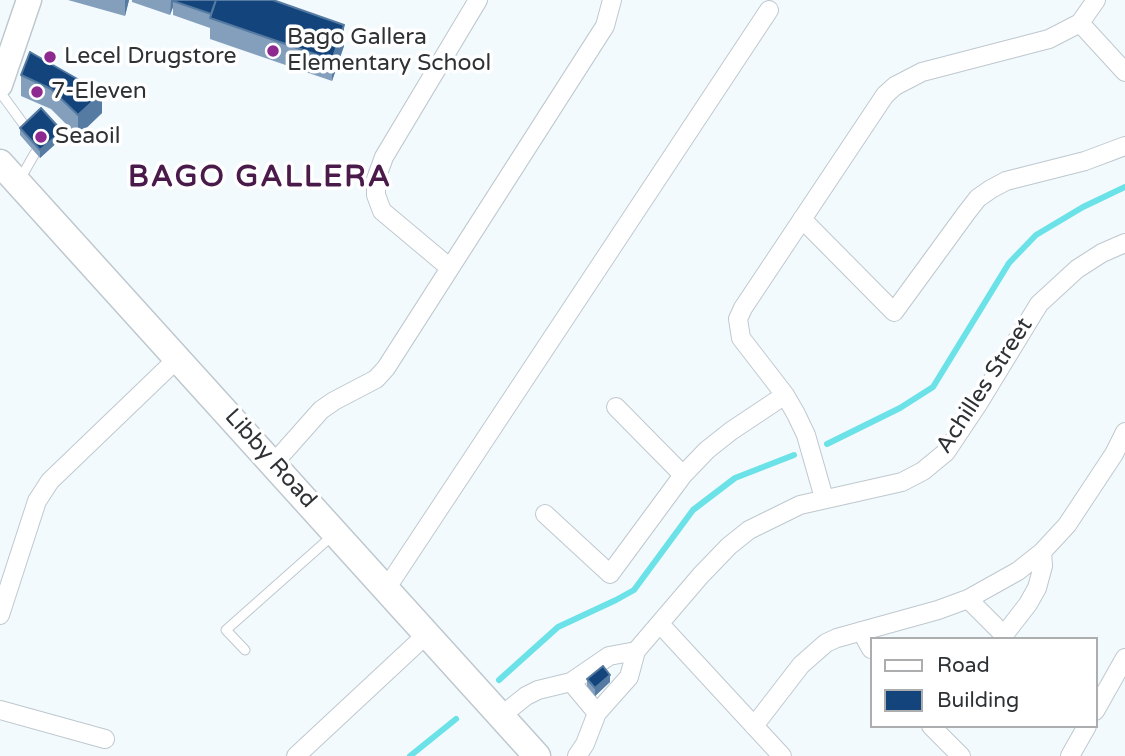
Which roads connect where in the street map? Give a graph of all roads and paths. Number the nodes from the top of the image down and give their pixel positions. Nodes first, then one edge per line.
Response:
1 (29, 0) edge
2 (478, 0) edge
3 (612, 0) edge
4 (1096, 0) edge
5 (769, 10) dead end
6 (1080, 23) junction
7 (1125, 72) edge
8 (0, 85) edge
9 (0, 92) edge
10 (27, 128) edge
11 (1125, 146) edge
12 (35, 153) edge
13 (9, 173) edge
14 (802, 219) junction
15 (1125, 243) edge
16 (450, 268) junction
17 (178, 358) junction
18 (785, 395) junction
19 (616, 407) dead end
20 (1125, 432) edge
21 (274, 463) junction
22 (683, 475) junction
23 (824, 498) junction
24 (545, 514) dead end
25 (336, 532) junction
26 (1042, 552) junction
27 (386, 589) junction
28 (968, 599) junction
29 (0, 615) edge
30 (660, 624) junction
31 (861, 631) junction
32 (427, 634) junction
33 (870, 647) edge
34 (245, 650) dead end
35 (636, 651) junction
36 (1125, 658) edge
37 (571, 682) junction
38 (1097, 707) edge
39 (0, 710) edge
40 (597, 713) junction
41 (501, 716) junction
42 (754, 726) junction
43 (933, 728) edge
44 (1086, 728) edge
45 (105, 739) dead end
46 (296, 756) edge
47 (537, 756) edge
48 (577, 756) edge
49 (782, 756) edge
50 (961, 756) edge
51 (1070, 756) edge

1 - 8 main road
2 - 16 street
3 - 16 street
4 - 6 street
5 - 27 street
6 - 7 street
6 - 14 street
9 - 10 lane
11 - 14 street
12 - 13 lane
13 - 17 main road, Libby Road
14 - 18 street
15 - 23 street, Achilles Street
16 - 21 street
17 - 21 main road, Libby Road
17 - 29 street
18 - 22 street
18 - 23 street
19 - 22 street
20 - 26 street
21 - 25 main road, Libby Road
22 - 24 street
23 - 30 street, Achilles Street
25 - 27 main road, Libby Road
25 - 34 lane
26 - 28 street
26 - 28 street
27 - 32 main road, Libby Road
28 - 31 street
30 - 35 street, Achilles Street
30 - 42 street
31 - 33 street
31 - 42 street
32 - 41 main road, Libby Road
32 - 46 street
35 - 37 street
35 - 40 street, Achilles Street
36 - 38 street
37 - 40 street
37 - 41 street
39 - 45 street
40 - 48 street, Achilles Street
41 - 47 main road, Libby Road
42 - 49 street
43 - 50 street
44 - 51 street

